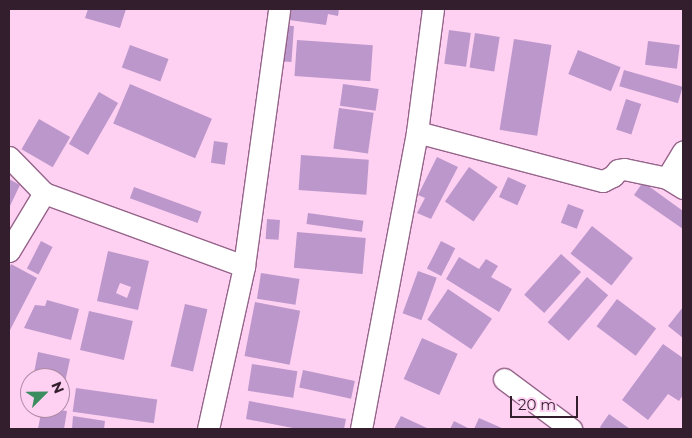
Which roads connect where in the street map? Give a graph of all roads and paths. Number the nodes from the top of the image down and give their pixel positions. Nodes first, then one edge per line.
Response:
1 (279, 9) edge
2 (432, 9) edge
3 (417, 132) junction
4 (683, 151) edge
5 (9, 157) edge
6 (675, 183) edge
7 (44, 193) junction
8 (9, 251) edge
9 (244, 266) junction
10 (504, 379) dead end
11 (208, 429) edge
12 (362, 429) edge
13 (571, 429) edge

1 - 9 street
2 - 3 street
3 - 6 street
3 - 12 street
4 - 6 street
5 - 7 street
7 - 8 street
7 - 9 street
9 - 11 street
10 - 13 street

